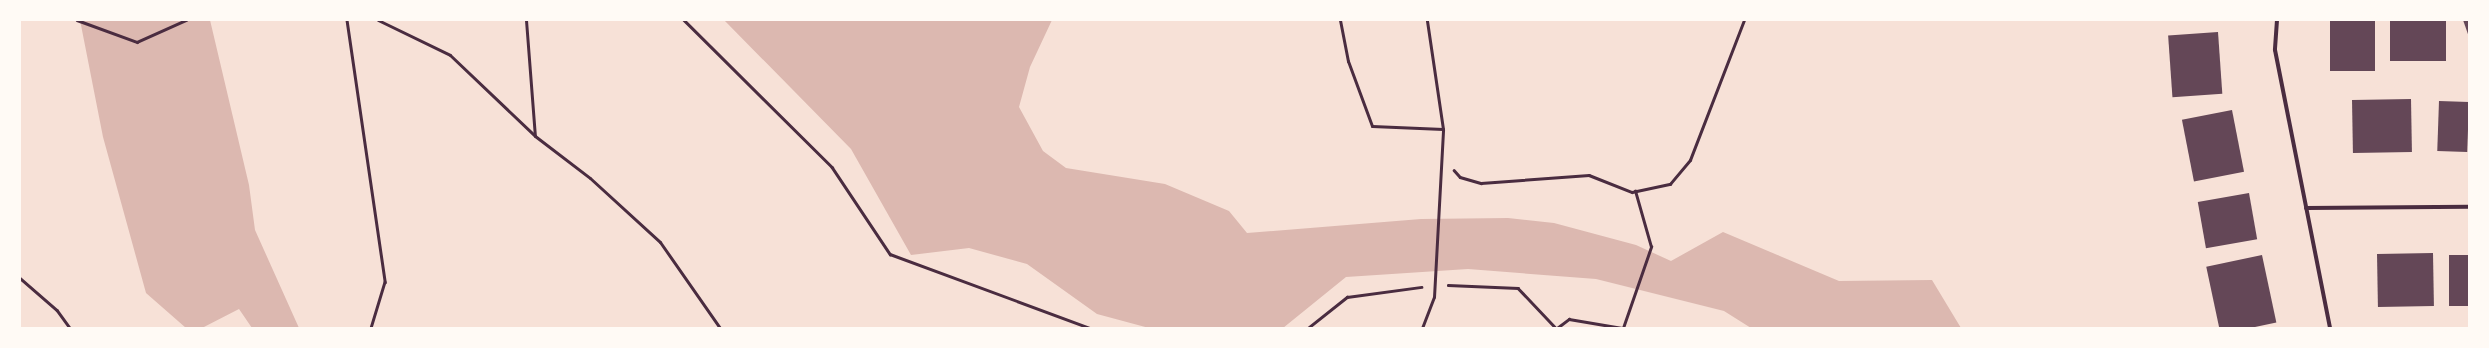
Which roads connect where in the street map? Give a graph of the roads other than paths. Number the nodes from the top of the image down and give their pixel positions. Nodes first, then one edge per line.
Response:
1 (378, 20) edge
2 (526, 20) edge
3 (1340, 20) edge
4 (1427, 20) edge
5 (2277, 20) edge
6 (1443, 129) junction
7 (535, 136) junction
8 (2469, 207) edge
9 (2306, 208) junction
10 (720, 328) edge
11 (1422, 328) edge
12 (2330, 328) edge

1 - 7 lane
2 - 7 lane
3 - 6 lane
4 - 6 lane
5 - 9 street
6 - 11 lane
7 - 10 lane
8 - 9 street
9 - 12 street

